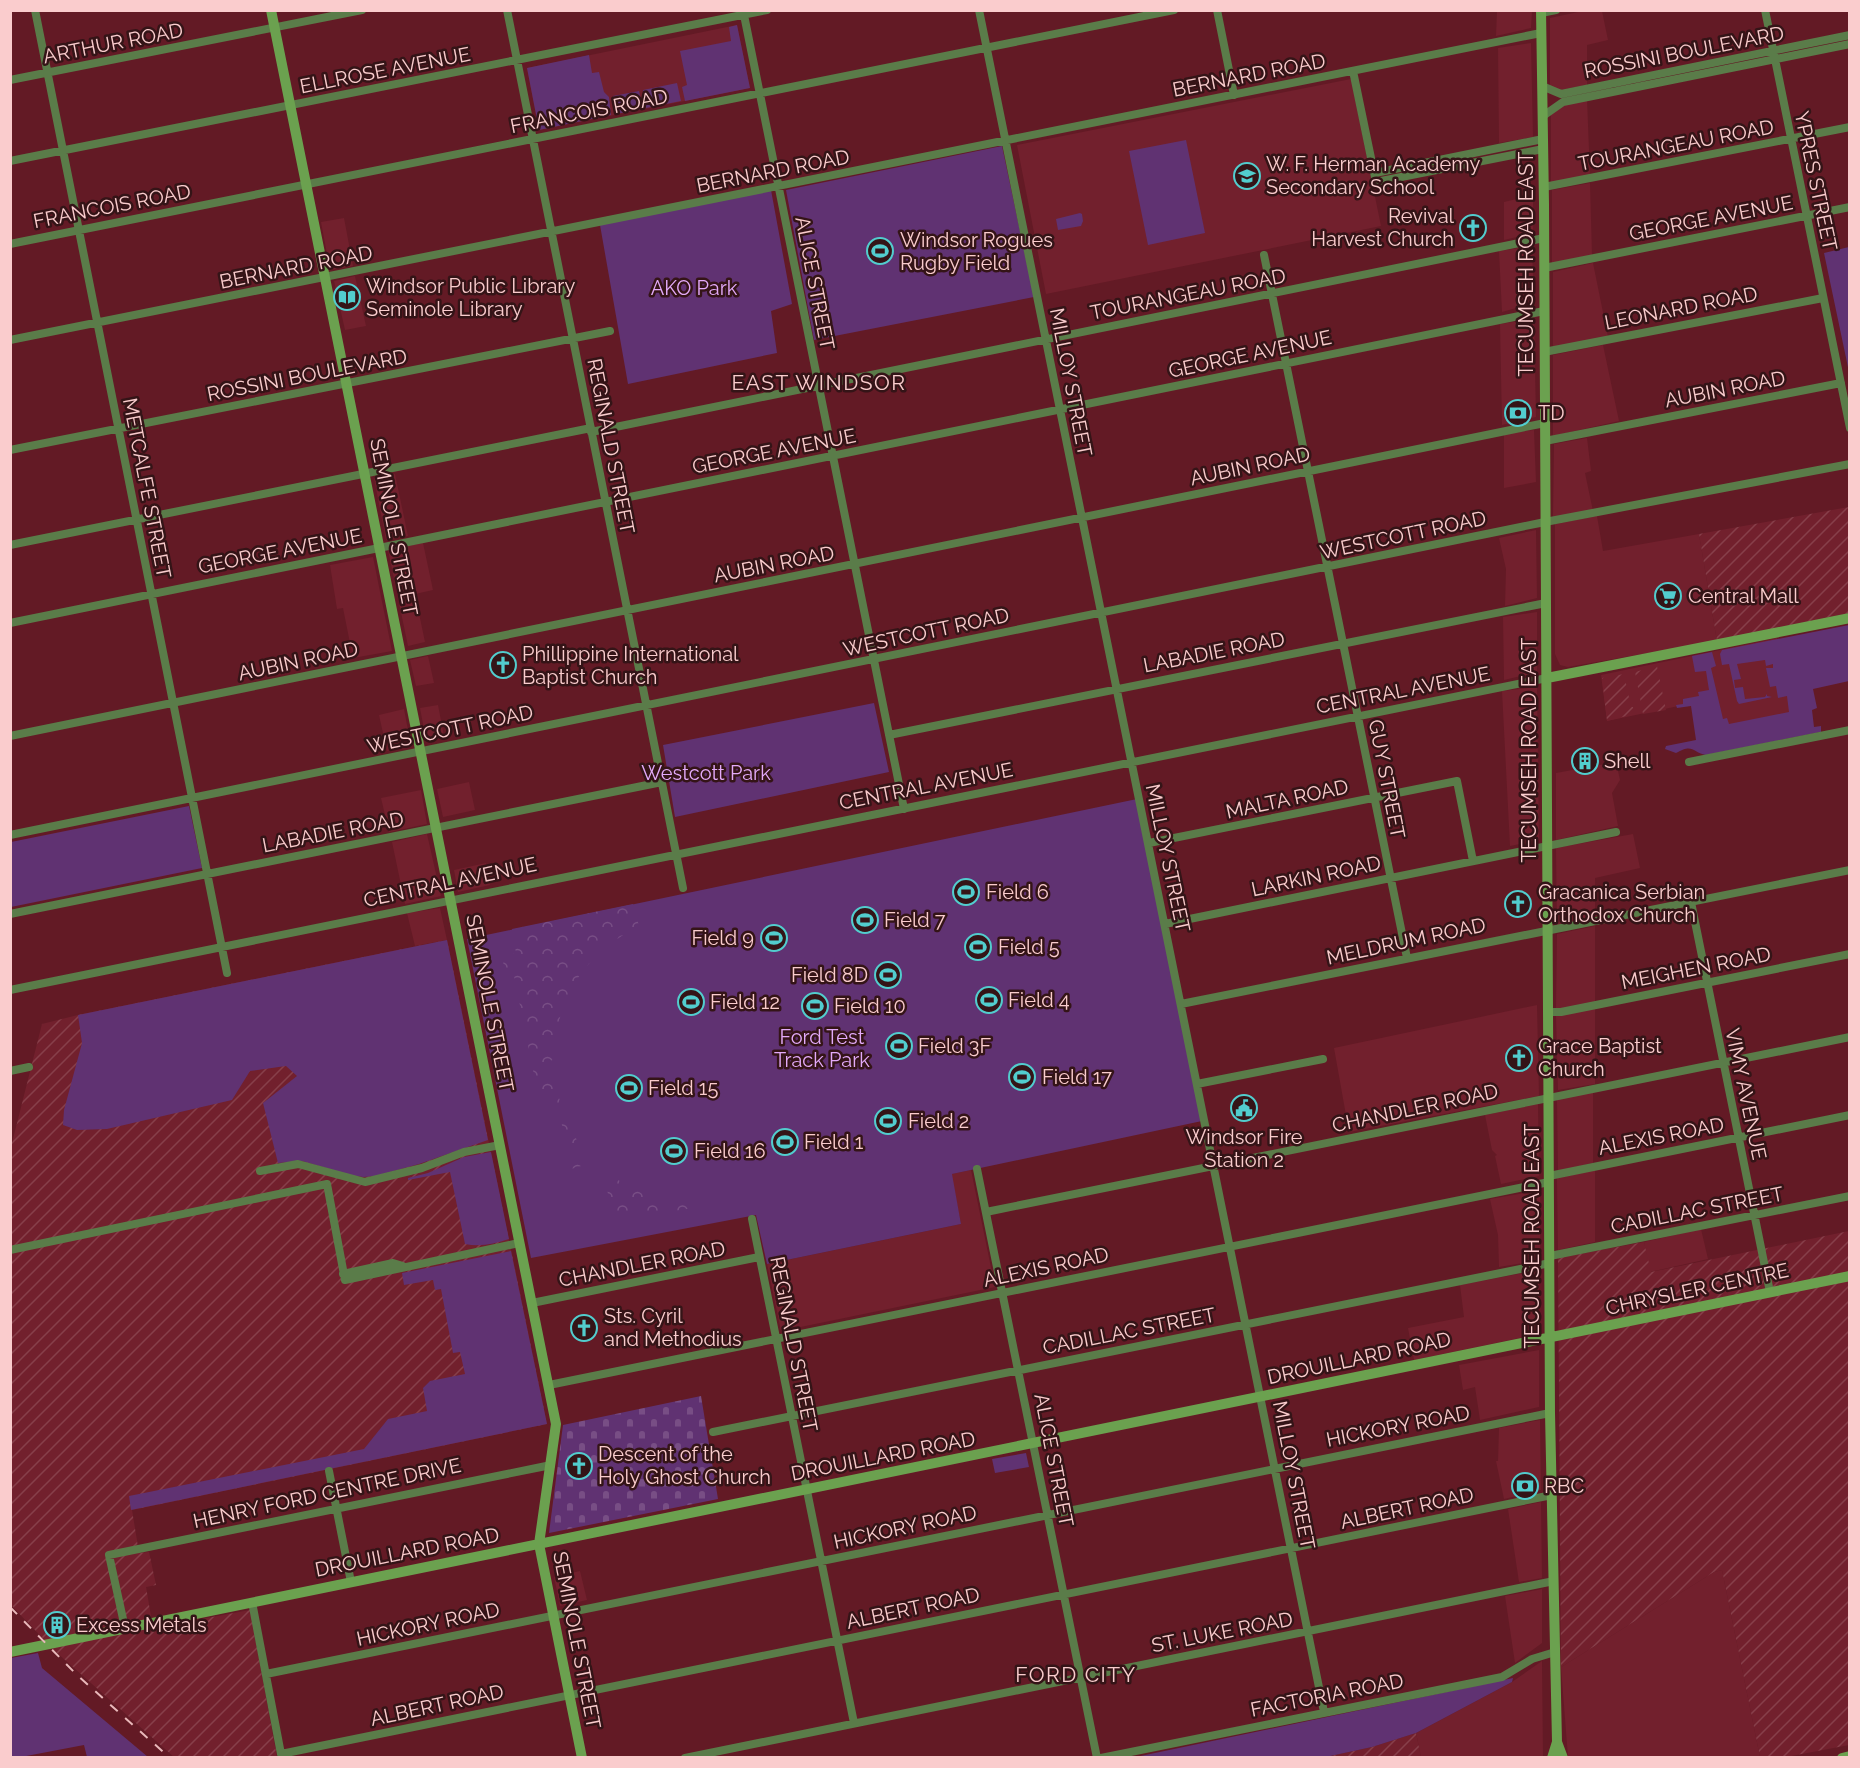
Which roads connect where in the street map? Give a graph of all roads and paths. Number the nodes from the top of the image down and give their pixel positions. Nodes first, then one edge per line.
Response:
1 (35, 10) edge
2 (271, 10) edge
3 (362, 10) edge
4 (507, 10) edge
5 (767, 10) edge
6 (979, 10) edge
7 (1174, 10) edge
8 (1217, 10) edge
9 (1556, 10) edge
10 (1764, 10) edge
11 (1541, 12) edge
12 (744, 13) edge
13 (274, 28) junction
14 (1541, 33) junction
15 (1850, 35) edge
16 (1850, 44) edge
17 (987, 48) junction
18 (1773, 50) junction
19 (1774, 60) junction
20 (517, 61) junction
21 (1353, 71) junction
22 (47, 73) junction
23 (10, 80) edge
24 (1542, 86) junction
25 (760, 93) junction
26 (1234, 95) junction
27 (1562, 98) junction
28 (290, 106) junction
29 (1543, 116) junction
30 (1850, 127) edge
31 (532, 139) junction
32 (1790, 139) junction
33 (1005, 141) junction
34 (1543, 144) junction
35 (1490, 150) junction
36 (63, 151) junction
37 (1493, 159) junction
38 (10, 161) edge
39 (1375, 173) junction
40 (306, 184) junction
41 (779, 187) junction
42 (1544, 187) junction
43 (1850, 207) edge
44 (1806, 216) junction
45 (78, 230) junction
46 (551, 232) junction
47 (1544, 238) junction
48 (10, 244) edge
49 (1264, 255) dead end
50 (1544, 268) junction
51 (325, 278) junction
52 (1272, 294) junction
53 (1823, 298) junction
54 (1544, 311) junction
55 (97, 323) junction
56 (610, 332) dead end
57 (573, 339) junction
58 (10, 340) edge
59 (1046, 340) junction
60 (1544, 352) junction
61 (1286, 363) junction
62 (347, 383) junction
63 (1840, 383) junction
64 (819, 386) junction
65 (1059, 410) junction
66 (1545, 423) junction
67 (1850, 428) edge
68 (118, 429) junction
69 (591, 430) junction
70 (1545, 441) junction
71 (10, 450) edge
72 (832, 456) junction
73 (1850, 464) edge
74 (1308, 471) junction
75 (365, 473) junction
76 (606, 502) junction
77 (1082, 518) junction
78 (136, 519) junction
79 (1545, 522) junction
80 (10, 545) edge
81 (379, 548) junction
82 (854, 564) junction
83 (1328, 567) junction
84 (151, 593) junction
85 (1546, 603) junction
86 (627, 610) junction
87 (1101, 613) junction
88 (1850, 618) edge
89 (10, 623) edge
90 (1343, 643) junction
91 (401, 657) junction
92 (873, 659) junction
93 (1546, 678) junction
94 (1116, 689) junction
95 (173, 703) junction
96 (646, 706) junction
97 (1358, 717) junction
98 (1850, 730) edge
99 (889, 735) junction
100 (10, 736) edge
101 (420, 752) junction
102 (1689, 762) dead end
103 (1132, 763) junction
104 (662, 782) junction
105 (192, 798) junction
106 (1374, 798) junction
107 (904, 809) junction
108 (436, 828) junction
109 (1616, 832) dead end
110 (10, 835) edge
111 (1149, 843) junction
112 (1548, 845) junction
113 (676, 855) junction
114 (1473, 861) junction
115 (1850, 870) edge
116 (208, 874) junction
117 (1390, 878) junction
118 (683, 888) dead end
119 (450, 900) junction
120 (1690, 902) junction
121 (10, 914) edge
122 (1165, 924) junction
123 (1548, 930) junction
124 (222, 947) junction
125 (1850, 954) edge
126 (1407, 958) junction
127 (227, 973) dead end
128 (1706, 983) junction
129 (10, 990) edge
130 (1181, 1004) junction
131 (1549, 1012) junction
132 (1850, 1037) edge
133 (1323, 1059) dead end
134 (1723, 1063) junction
135 (29, 1067) dead end
136 (10, 1071) edge
137 (1197, 1084) junction
138 (1550, 1097) junction
139 (1850, 1115) edge
140 (1738, 1138) junction
141 (500, 1144) junction
142 (1214, 1166) junction
143 (977, 1169) dead end
144 (260, 1171) dead end
145 (1549, 1179) junction
146 (1850, 1196) edge
147 (986, 1212) junction
148 (1754, 1215) junction
149 (752, 1219) dead end
150 (519, 1243) junction
151 (1231, 1247) junction
152 (10, 1250) edge
153 (759, 1257) junction
154 (1550, 1259) junction
155 (1850, 1276) edge
156 (1770, 1292) junction
157 (1003, 1293) junction
158 (532, 1304) junction
159 (1246, 1324) junction
160 (1551, 1337) junction
161 (776, 1339) junction
162 (1018, 1370) junction
163 (549, 1385) junction
164 (1261, 1397) junction
165 (1550, 1413) junction
166 (791, 1416) junction
167 (713, 1432) dead end
168 (1033, 1444) junction
169 (551, 1464) junction
170 (1275, 1468) junction
171 (329, 1471) dead end
172 (807, 1490) junction
173 (1552, 1495) junction
174 (336, 1508) junction
175 (1048, 1514) junction
176 (539, 1544) junction
177 (1291, 1548) junction
178 (821, 1560) junction
179 (351, 1581) junction
180 (1554, 1581) junction
181 (1064, 1594) junction
182 (252, 1602) junction
183 (554, 1615) junction
184 (125, 1628) junction
185 (1308, 1631) junction
186 (837, 1641) junction
187 (10, 1652) edge
188 (1555, 1652) junction
189 (266, 1674) junction
190 (1081, 1677) junction
191 (570, 1695) junction
192 (1324, 1712) junction
193 (854, 1723) junction
194 (1557, 1742) junction
195 (1850, 1756) edge
196 (582, 1758) edge
197 (686, 1758) edge
198 (1099, 1758) edge
199 (1552, 1758) edge
200 (1563, 1758) edge
201 (1842, 1758) edge

1 - 22 street, METCALFE STREET
2 - 13 street, SEMINOLE STREET
3 - 13 street, ARTHUR ROAD
4 - 20 street, REGINALD STREET
5 - 12 street, ELLROSE AVENUE
6 - 17 street, MILLOY STREET
7 - 17 street, FRANCOIS ROAD
8 - 26 street
9 - 11 street
10 - 18 street, YPRES STREET
11 - 14 street, TECUMSEH ROAD EAST
12 - 20 street, ELLROSE AVENUE
12 - 25 street, ALICE STREET
13 - 22 street, ARTHUR ROAD
13 - 28 street, SEMINOLE STREET
14 - 21 street, BERNARD ROAD
14 - 24 street, TECUMSEH ROAD EAST
15 - 18 street, ROSSINI BOULEVARD
16 - 19 street, ROSSINI BOULEVARD
17 - 25 street, FRANCOIS ROAD
17 - 33 street, MILLOY STREET
18 - 19 street, YPRES STREET
18 - 27 street, ROSSINI BOULEVARD
19 - 27 street, ROSSINI BOULEVARD
19 - 32 street, YPRES STREET
20 - 28 street, ELLROSE AVENUE
20 - 31 street, REGINALD STREET
21 - 26 street, BERNARD ROAD
21 - 39 street
22 - 23 street, ARTHUR ROAD
22 - 36 street, METCALFE STREET
24 - 27 street, ROSSINI BOULEVARD
24 - 29 street, TECUMSEH ROAD EAST
25 - 31 street, FRANCOIS ROAD
25 - 41 street, ALICE STREET
26 - 33 street, BERNARD ROAD
27 - 29 street, ROSSINI BOULEVARD
28 - 36 street, ELLROSE AVENUE
28 - 40 street, SEMINOLE STREET
29 - 34 street, TECUMSEH ROAD EAST
30 - 32 street, TOURANGEAU ROAD
31 - 40 street, FRANCOIS ROAD
31 - 46 street, REGINALD STREET
32 - 42 street, TOURANGEAU ROAD
32 - 44 street, YPRES STREET
33 - 41 street, BERNARD ROAD
33 - 59 street, MILLOY STREET
34 - 35 street
34 - 37 street
34 - 42 street, TECUMSEH ROAD EAST
35 - 37 street
35 - 39 street
36 - 38 street, ELLROSE AVENUE
36 - 45 street, METCALFE STREET
37 - 39 street
40 - 45 street, FRANCOIS ROAD
40 - 51 street, SEMINOLE STREET
41 - 46 street, BERNARD ROAD
41 - 64 street, ALICE STREET
42 - 47 street, TECUMSEH ROAD EAST
43 - 44 street, GEORGE AVENUE
44 - 50 street, GEORGE AVENUE
44 - 53 street, YPRES STREET
45 - 48 street, FRANCOIS ROAD
45 - 55 street, METCALFE STREET
46 - 51 street, BERNARD ROAD
46 - 57 street, REGINALD STREET
47 - 50 street, TECUMSEH ROAD EAST
47 - 52 street, TOURANGEAU ROAD
49 - 52 street, GUY STREET
50 - 54 street, TECUMSEH ROAD EAST
51 - 55 street, BERNARD ROAD
51 - 62 street, SEMINOLE STREET
52 - 59 street, TOURANGEAU ROAD
52 - 61 street, GUY STREET
53 - 60 street, LEONARD ROAD
53 - 63 street, YPRES STREET
54 - 60 street, TECUMSEH ROAD EAST
54 - 61 street, GEORGE AVENUE
55 - 58 street, BERNARD ROAD
55 - 68 street, METCALFE STREET
56 - 57 street, ROSSINI BOULEVARD
57 - 62 street, ROSSINI BOULEVARD
57 - 69 street, REGINALD STREET
59 - 64 street, TOURANGEAU ROAD
59 - 65 street, MILLOY STREET
60 - 66 street, TECUMSEH ROAD EAST
61 - 65 street, GEORGE AVENUE
61 - 74 street, GUY STREET
62 - 68 street, ROSSINI BOULEVARD
62 - 75 street, SEMINOLE STREET
63 - 67 street, YPRES STREET
63 - 70 street, AUBIN ROAD
64 - 69 street, TOURANGEAU ROAD
64 - 72 street, ALICE STREET
65 - 72 street, GEORGE AVENUE
65 - 77 street, MILLOY STREET
66 - 70 street, TECUMSEH ROAD EAST
66 - 74 street, AUBIN ROAD
68 - 71 street, ROSSINI BOULEVARD
68 - 78 street, METCALFE STREET
69 - 75 street, TOURANGEAU ROAD
69 - 76 street, REGINALD STREET
70 - 79 street, TECUMSEH ROAD EAST
72 - 76 street, GEORGE AVENUE
72 - 82 street, ALICE STREET
73 - 79 street, WESTCOTT ROAD
74 - 77 street, AUBIN ROAD
74 - 83 street, GUY STREET
75 - 78 street, TOURANGEAU ROAD
75 - 81 street, SEMINOLE STREET
76 - 81 street, GEORGE AVENUE
76 - 86 street, REGINALD STREET
77 - 82 street, AUBIN ROAD
77 - 87 street, MILLOY STREET
78 - 80 street, TOURANGEAU ROAD
78 - 84 street, METCALFE STREET
79 - 83 street, WESTCOTT ROAD
79 - 85 street, TECUMSEH ROAD EAST
81 - 84 street, GEORGE AVENUE
81 - 91 street, SEMINOLE STREET
82 - 86 street, AUBIN ROAD
82 - 92 street, ALICE STREET
83 - 87 street, WESTCOTT ROAD
83 - 90 street, GUY STREET
84 - 89 street, GEORGE AVENUE
84 - 95 street, METCALFE STREET
85 - 90 street, LABADIE ROAD
85 - 93 street, TECUMSEH ROAD EAST
86 - 91 street, AUBIN ROAD
86 - 96 street, REGINALD STREET
87 - 92 street, WESTCOTT ROAD
87 - 94 street, MILLOY STREET
88 - 93 street, CENTRAL AVENUE
90 - 94 street, LABADIE ROAD
90 - 97 street, GUY STREET
91 - 95 street, AUBIN ROAD
91 - 101 street, SEMINOLE STREET
92 - 96 street, WESTCOTT ROAD
92 - 99 street, ALICE STREET
93 - 97 street, CENTRAL AVENUE
93 - 112 street, TECUMSEH ROAD EAST
94 - 99 street, LABADIE ROAD
94 - 103 street, MILLOY STREET
95 - 100 street, AUBIN ROAD
95 - 105 street, METCALFE STREET
96 - 101 street, WESTCOTT ROAD
96 - 104 street, REGINALD STREET
97 - 103 street, CENTRAL AVENUE
97 - 106 street, GUY STREET
98 - 102 street
99 - 107 street, ALICE STREET
101 - 105 street, WESTCOTT ROAD
101 - 108 street, SEMINOLE STREET
103 - 107 street, CENTRAL AVENUE
103 - 111 street, MILLOY STREET
104 - 108 street, LABADIE ROAD
104 - 113 street, REGINALD STREET
105 - 110 street, WESTCOTT ROAD
105 - 116 street, METCALFE STREET
106 - 111 street, MALTA ROAD
106 - 114 street, MALTA ROAD
106 - 117 street, GUY STREET
107 - 113 street, CENTRAL AVENUE
108 - 116 street, LABADIE ROAD
108 - 119 street, SEMINOLE STREET
109 - 112 street, LARKIN ROAD
111 - 122 street, MILLOY STREET
112 - 114 street, LARKIN ROAD
112 - 123 street, TECUMSEH ROAD EAST
113 - 118 street, REGINALD STREET
113 - 119 street, CENTRAL AVENUE
114 - 117 street, LARKIN ROAD
115 - 120 street, MELDRUM ROAD
116 - 121 street, LABADIE ROAD
116 - 124 street, METCALFE STREET
117 - 122 street, LARKIN ROAD
117 - 126 street, GUY STREET
119 - 124 street, CENTRAL AVENUE
119 - 141 street, SEMINOLE STREET
120 - 123 street, MELDRUM ROAD
120 - 128 street, VIMY AVENUE
122 - 130 street, MILLOY STREET
123 - 126 street, MELDRUM ROAD
123 - 131 street, TECUMSEH ROAD EAST
124 - 127 street, METCALFE STREET
124 - 129 street, CENTRAL AVENUE
125 - 128 street, MEIGHEN ROAD
126 - 130 street, MELDRUM ROAD
128 - 131 street, MEIGHEN ROAD
128 - 134 street, VIMY AVENUE
130 - 137 street, MILLOY STREET
131 - 138 street, TECUMSEH ROAD EAST
132 - 134 street, CHANDLER ROAD
133 - 137 street
134 - 138 street, CHANDLER ROAD
134 - 140 street, VIMY AVENUE
135 - 136 street
137 - 142 street, MILLOY STREET
138 - 142 street, CHANDLER ROAD
138 - 145 street, TECUMSEH ROAD EAST
139 - 140 street, ALEXIS ROAD
140 - 145 street, ALEXIS ROAD
140 - 148 street, VIMY AVENUE
141 - 144 street
141 - 150 street, SEMINOLE STREET
142 - 147 street, CHANDLER ROAD
142 - 151 street, MILLOY STREET
143 - 147 street, ALICE STREET
145 - 151 street, ALEXIS ROAD
145 - 154 street, TECUMSEH ROAD EAST
146 - 148 street, CADILLAC STREET
147 - 157 street, ALICE STREET
148 - 154 street, CADILLAC STREET
148 - 156 street, VIMY AVENUE
149 - 153 street, REGINALD STREET
150 - 152 street
150 - 158 street, SEMINOLE STREET
151 - 157 street, ALEXIS ROAD
151 - 159 street, MILLOY STREET
153 - 158 street, CHANDLER ROAD
153 - 161 street, REGINALD STREET
154 - 159 street, CADILLAC STREET
154 - 160 street, TECUMSEH ROAD EAST
155 - 156 street, CHRYSLER CENTRE
156 - 160 street, CHRYSLER CENTRE
157 - 161 street, ALEXIS ROAD
157 - 162 street, ALICE STREET
158 - 163 street, SEMINOLE STREET
159 - 162 street, CADILLAC STREET
159 - 164 street, MILLOY STREET
160 - 164 street, DROUILLARD ROAD
160 - 165 street, TECUMSEH ROAD EAST
161 - 163 street, ALEXIS ROAD
161 - 166 street, REGINALD STREET
162 - 166 street, CADILLAC STREET
162 - 168 street, ALICE STREET
163 - 169 street, SEMINOLE STREET
164 - 168 street, DROUILLARD ROAD
164 - 170 street, MILLOY STREET
165 - 170 street, HICKORY ROAD
165 - 173 street, TECUMSEH ROAD EAST
166 - 167 street, CADILLAC STREET
166 - 172 street, REGINALD STREET
168 - 172 street, DROUILLARD ROAD
168 - 175 street, ALICE STREET
169 - 174 street, HENRY FORD CENTRE DRIVE
169 - 176 street, SEMINOLE STREET
170 - 175 street, HICKORY ROAD
170 - 177 street, MILLOY STREET
171 - 174 street
172 - 176 street, DROUILLARD ROAD
172 - 178 street, REGINALD STREET
173 - 177 street, ALBERT ROAD
173 - 180 street, TECUMSEH ROAD EAST
174 - 179 street
174 - 184 street, HENRY FORD CENTRE DRIVE
175 - 178 street, HICKORY ROAD
175 - 181 street, ALICE STREET
176 - 179 street, DROUILLARD ROAD
176 - 183 street, SEMINOLE STREET
177 - 181 street, ALBERT ROAD
177 - 185 street, MILLOY STREET
178 - 183 street, HICKORY ROAD
178 - 186 street, REGINALD STREET
179 - 182 street, DROUILLARD ROAD
180 - 185 street, ST. LUKE ROAD
180 - 188 street, TECUMSEH ROAD EAST
181 - 186 street, ALBERT ROAD
181 - 190 street, ALICE STREET
182 - 184 street, DROUILLARD ROAD
182 - 189 street
183 - 189 street, HICKORY ROAD
183 - 191 street, SEMINOLE STREET
184 - 187 street, DROUILLARD ROAD
185 - 190 street, ST. LUKE ROAD
185 - 192 street, MILLOY STREET
186 - 191 street, ALBERT ROAD
186 - 193 street, REGINALD STREET
188 - 192 street, FACTORIA ROAD
188 - 194 street, TECUMSEH ROAD EAST
189 - 191 street, ALBERT ROAD
190 - 193 street, ST. LUKE ROAD
190 - 198 street, ALICE STREET
191 - 196 street, SEMINOLE STREET
192 - 198 street, FACTORIA ROAD
193 - 197 street, ST. LUKE ROAD
194 - 199 street, TECUMSEH ROAD EAST
194 - 200 street, TECUMSEH ROAD EAST
195 - 201 street

